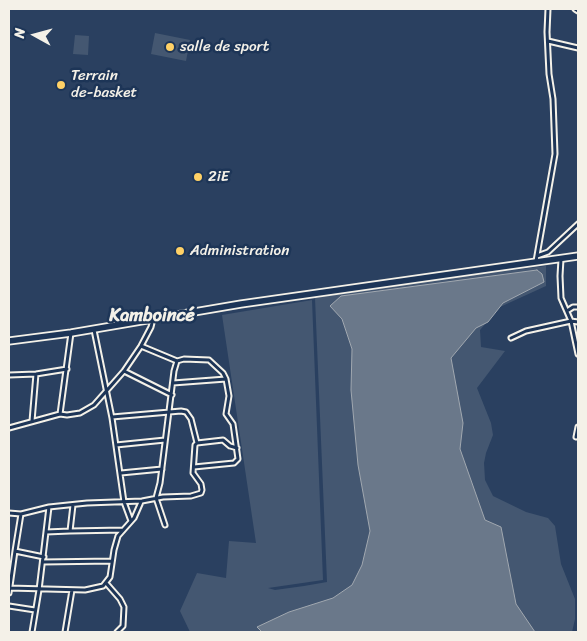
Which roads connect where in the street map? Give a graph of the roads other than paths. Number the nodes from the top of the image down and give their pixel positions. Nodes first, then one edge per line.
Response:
1 (548, 9) edge
2 (575, 9) edge
3 (578, 11) edge
4 (548, 41) junction
5 (578, 48) edge
6 (578, 224) edge
7 (578, 256) edge
8 (561, 258) junction
9 (537, 259) junction
10 (578, 307) edge
11 (567, 311) junction
12 (153, 319) junction
13 (570, 322) junction
14 (578, 322) edge
15 (94, 329) junction
16 (72, 333) junction
17 (511, 338) dead end
18 (9, 342) edge
19 (141, 346) junction
20 (578, 354) edge
21 (177, 361) junction
22 (67, 370) junction
23 (124, 371) junction
24 (36, 374) junction
25 (9, 375) edge
26 (226, 379) junction
27 (173, 383) junction
28 (107, 391) junction
29 (172, 395) junction
30 (169, 413) junction
31 (60, 414) junction
32 (112, 417) junction
33 (32, 421) junction
34 (578, 427) edge
35 (9, 428) edge
36 (576, 437) dead end
37 (165, 440) junction
38 (197, 443) junction
39 (116, 445) junction
40 (237, 448) junction
41 (194, 467) junction
42 (162, 469) junction
43 (121, 473) junction
44 (156, 498) junction
45 (142, 501) junction
46 (124, 502) junction
47 (73, 505) junction
48 (49, 507) junction
49 (9, 513) edge
50 (21, 514) junction
51 (131, 521) junction
52 (165, 525) dead end
53 (123, 530) junction
54 (70, 531) junction
55 (46, 532) junction
56 (15, 552) junction
57 (44, 556) junction
58 (112, 561) junction
59 (43, 562) junction
60 (106, 584) junction
61 (9, 588) edge
62 (39, 590) junction
63 (72, 590) junction
64 (9, 593) edge
65 (9, 606) edge
66 (35, 610) junction
67 (32, 632) edge
68 (65, 632) edge
69 (117, 632) edge

1 - 4 street
2 - 3 street
4 - 5 street
4 - 9 street
6 - 9 street
7 - 8 main road
8 - 9 main road
8 - 11 street
9 - 12 main road
10 - 11 street
11 - 13 street
12 - 15 main road
12 - 19 street
13 - 14 street
13 - 17 street
13 - 20 street
15 - 16 main road
15 - 28 street
16 - 18 main road
16 - 22 street
19 - 21 street
19 - 23 street
21 - 26 street
21 - 27 street
22 - 24 street
22 - 31 street
23 - 28 street
23 - 29 street
24 - 25 street
24 - 33 street
26 - 27 street
26 - 40 street
27 - 29 street
28 - 31 street
28 - 32 street
29 - 30 street
30 - 32 street
30 - 37 street
30 - 38 street
31 - 33 street
32 - 39 street
33 - 35 street
34 - 36 street
37 - 39 street
37 - 42 street
38 - 40 street
38 - 41 street
39 - 43 street
40 - 41 street
41 - 44 street
42 - 43 street
42 - 44 street
43 - 46 street
44 - 45 street
44 - 52 street
45 - 46 street
45 - 51 street
46 - 47 street
46 - 51 street
47 - 48 street
47 - 54 street
48 - 50 street
48 - 55 street
49 - 50 street
50 - 56 street
51 - 53 street
53 - 54 street
53 - 58 street
54 - 55 street
55 - 57 street
56 - 57 street
56 - 61 street
57 - 59 street
58 - 59 street
58 - 60 street
59 - 62 street
60 - 63 street
60 - 69 street
61 - 62 street
61 - 64 street
62 - 63 street
62 - 66 street
63 - 68 street
65 - 66 street
66 - 67 street

